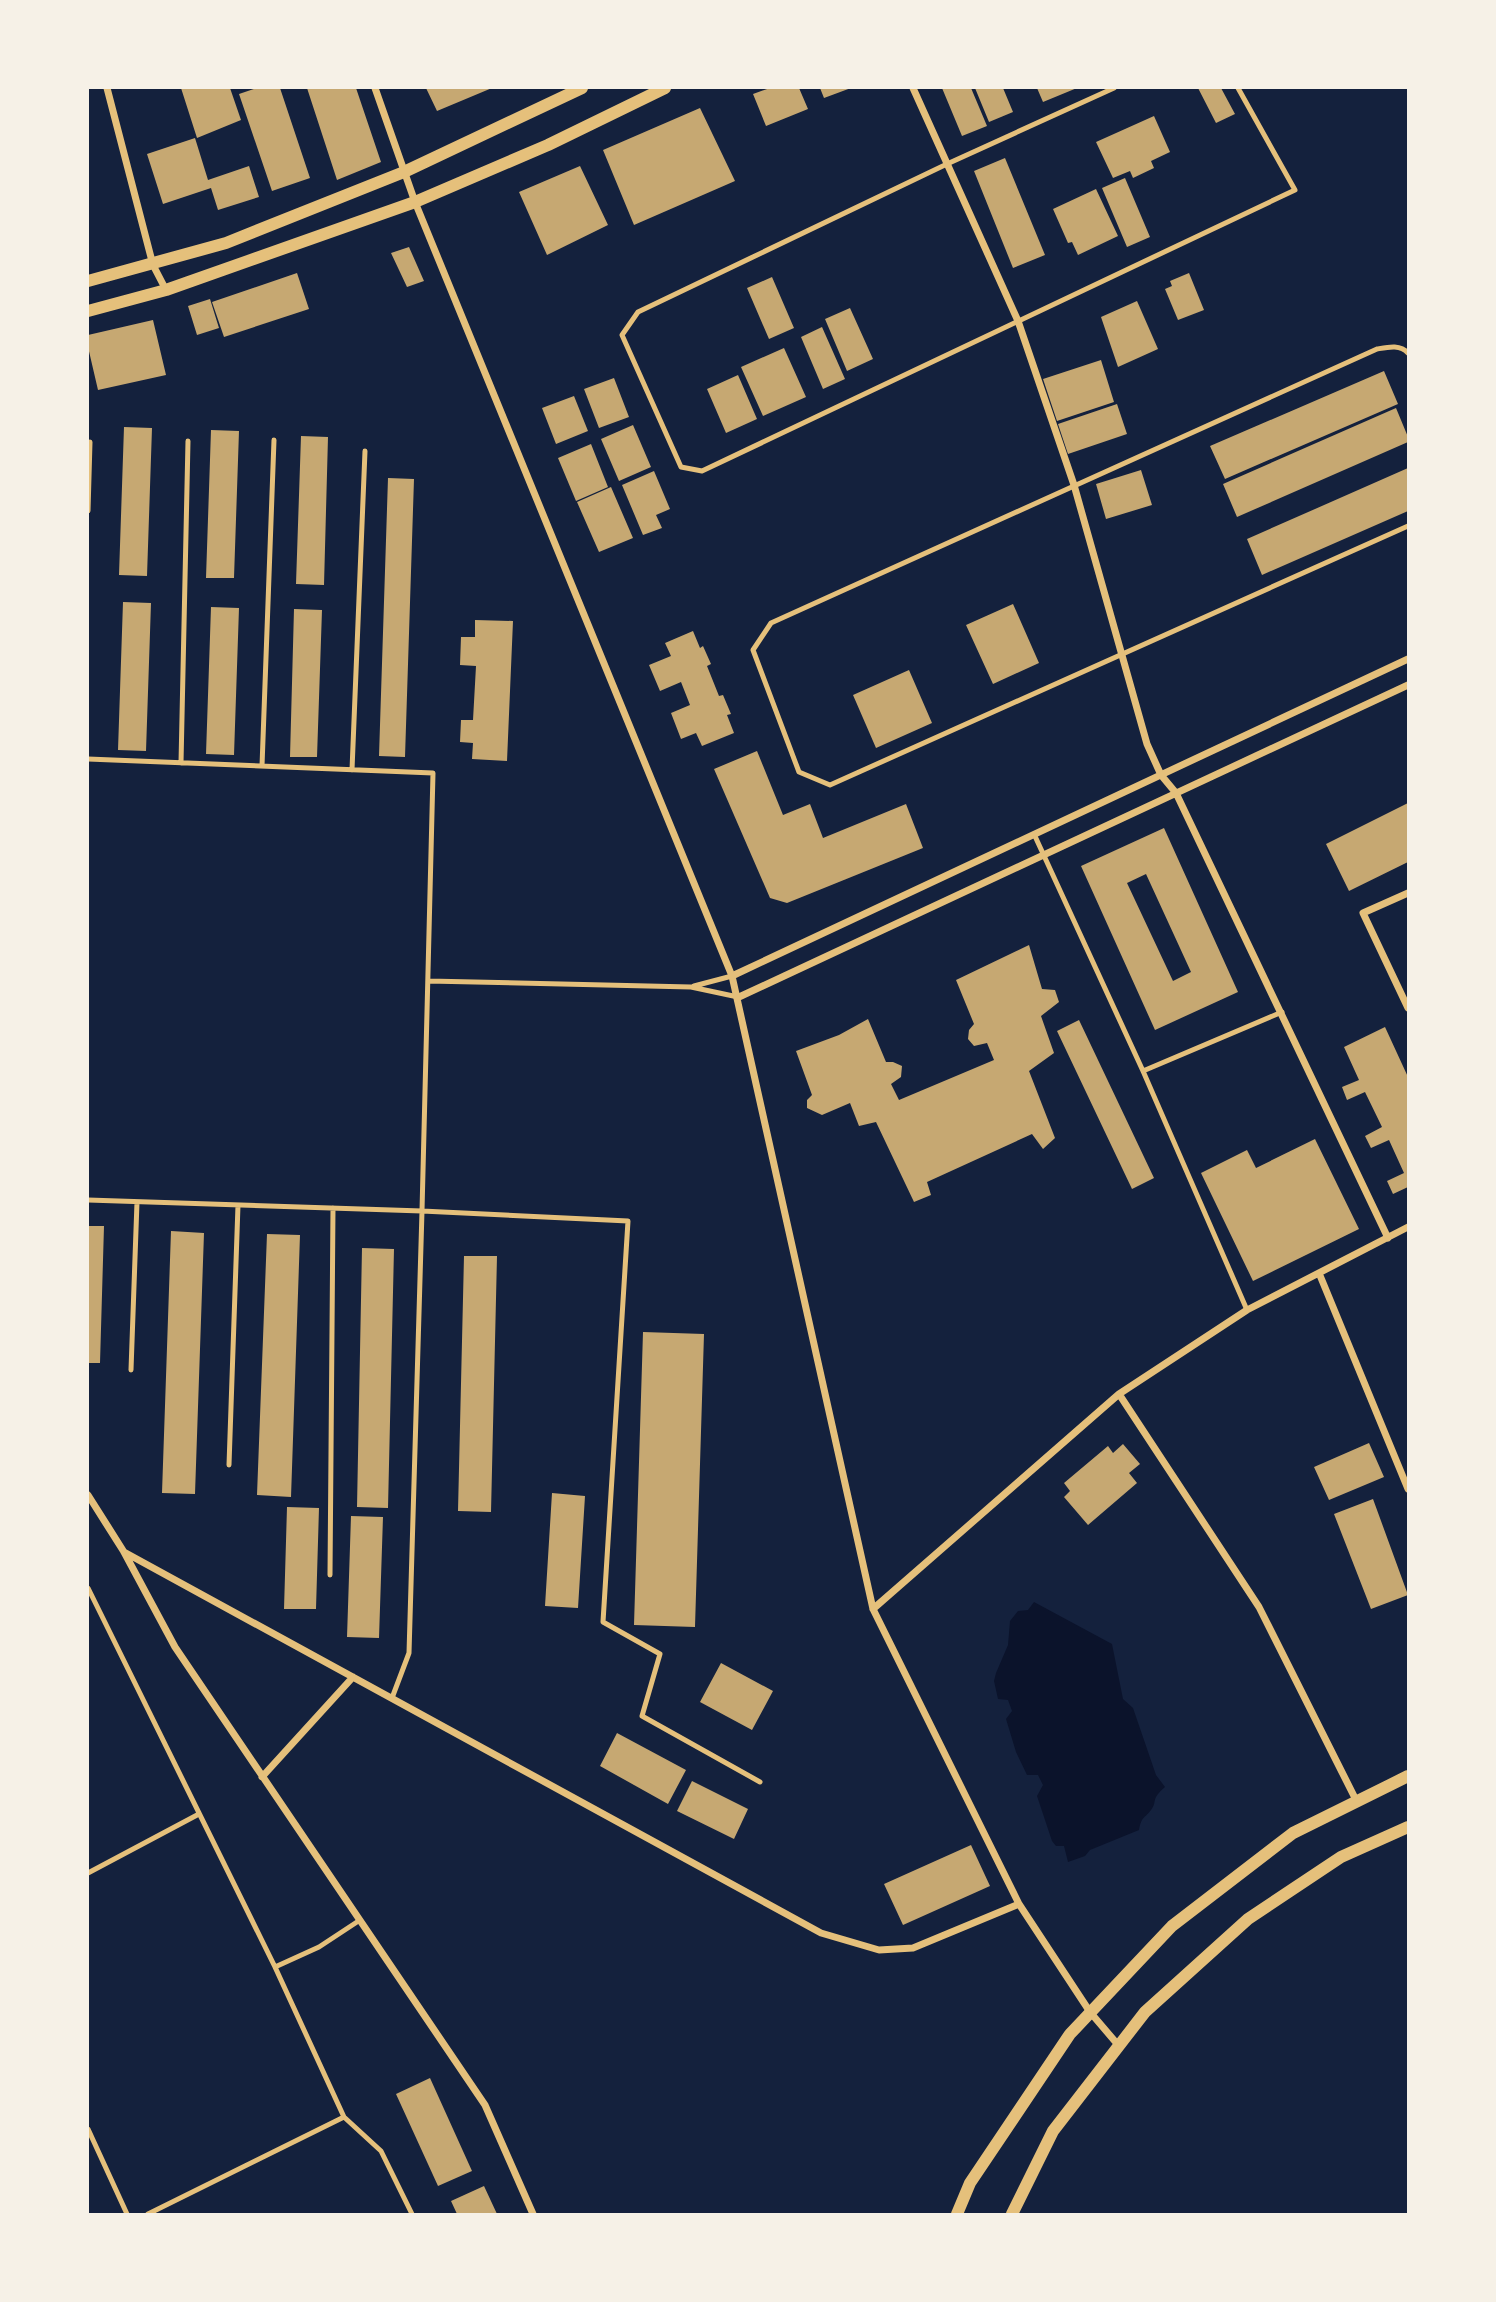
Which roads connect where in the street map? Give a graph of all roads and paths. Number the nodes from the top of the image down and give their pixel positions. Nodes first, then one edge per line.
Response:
1 (107, 88) edge
2 (375, 88) edge
3 (582, 88) edge
4 (665, 88) edge
5 (913, 88) edge
6 (1114, 88) edge
7 (1238, 88) edge
8 (947, 164) junction
9 (404, 172) junction
10 (415, 202) junction
11 (153, 265) junction
12 (88, 281) edge
13 (166, 290) junction
14 (88, 310) edge
15 (1018, 321) junction
16 (1409, 353) edge
17 (274, 440) dead end
18 (188, 441) dead end
19 (90, 442) dead end
20 (365, 451) dead end
21 (1074, 485) junction
22 (88, 511) edge
23 (1409, 526) edge
24 (1121, 653) junction
25 (1409, 659) edge
26 (1409, 685) edge
27 (88, 759) edge
28 (181, 763) junction
29 (262, 766) junction
30 (352, 770) junction
31 (1161, 775) junction
32 (1176, 793) junction
33 (1034, 834) junction
34 (1044, 855) junction
35 (1409, 893) edge
36 (732, 975) junction
37 (428, 981) junction
38 (691, 987) junction
39 (739, 998) junction
40 (1409, 1008) edge
41 (1282, 1012) junction
42 (1143, 1071) junction
43 (88, 1200) edge
44 (137, 1202) junction
45 (238, 1205) junction
46 (332, 1208) junction
47 (422, 1211) junction
48 (1409, 1227) edge
49 (1388, 1238) junction
50 (1319, 1273) junction
51 (1247, 1310) junction
52 (131, 1370) dead end
53 (1119, 1394) junction
54 (229, 1465) dead end
55 (1409, 1489) edge
56 (88, 1495) edge
57 (124, 1552) junction
58 (330, 1575) dead end
59 (88, 1588) edge
60 (873, 1609) junction
61 (353, 1677) junction
62 (392, 1698) junction
63 (1409, 1776) edge
64 (262, 1777) junction
65 (760, 1782) dead end
66 (1357, 1802) junction
67 (199, 1814) junction
68 (1409, 1827) edge
69 (88, 1872) edge
70 (1019, 1904) junction
71 (360, 1920) junction
72 (275, 1967) junction
73 (1090, 2012) junction
74 (1119, 2046) junction
75 (344, 2117) junction
76 (88, 2129) edge
77 (127, 2214) edge
78 (148, 2214) edge
79 (412, 2214) edge
80 (533, 2214) edge
81 (957, 2214) edge
82 (1012, 2214) edge

1 - 11 street
2 - 9 street
3 - 9 street
4 - 10 street
5 - 8 street
6 - 8 lane
7 - 15 lane
8 - 15 street
8 - 15 lane
9 - 10 street
9 - 11 street
10 - 13 street
10 - 36 street
11 - 12 street
11 - 13 street
13 - 14 street
15 - 21 street
16 - 21 lane
17 - 29 lane
18 - 28 lane
19 - 22 lane
20 - 30 lane
21 - 24 street
21 - 24 lane
23 - 24 lane
24 - 31 street
25 - 31 street
26 - 32 street
27 - 28 lane
28 - 29 lane
29 - 30 lane
30 - 37 lane
31 - 32 street
31 - 33 street
32 - 34 street
32 - 41 street
33 - 34 lane
33 - 36 street
34 - 39 street
34 - 42 lane
35 - 40 street
36 - 38 lane
36 - 39 street
37 - 38 lane
37 - 47 lane
38 - 39 lane
39 - 60 street
41 - 42 lane
41 - 49 street
42 - 51 lane
43 - 44 lane
44 - 45 lane
44 - 52 lane
45 - 46 lane
45 - 54 lane
46 - 47 lane
46 - 58 lane
47 - 62 lane
47 - 65 lane
48 - 49 street
49 - 50 street
50 - 51 street
50 - 55 street
51 - 53 street
53 - 60 street
53 - 66 street
56 - 57 street
57 - 61 street
57 - 64 street
59 - 67 lane
60 - 70 street
61 - 62 street
61 - 64 street
62 - 70 street
63 - 66 street
64 - 71 street
66 - 73 street
67 - 69 lane
67 - 72 lane
68 - 74 street
70 - 73 street
71 - 72 lane
71 - 80 street
72 - 75 lane
73 - 74 street
73 - 81 street
74 - 82 street
75 - 78 lane
75 - 79 lane
76 - 77 lane

